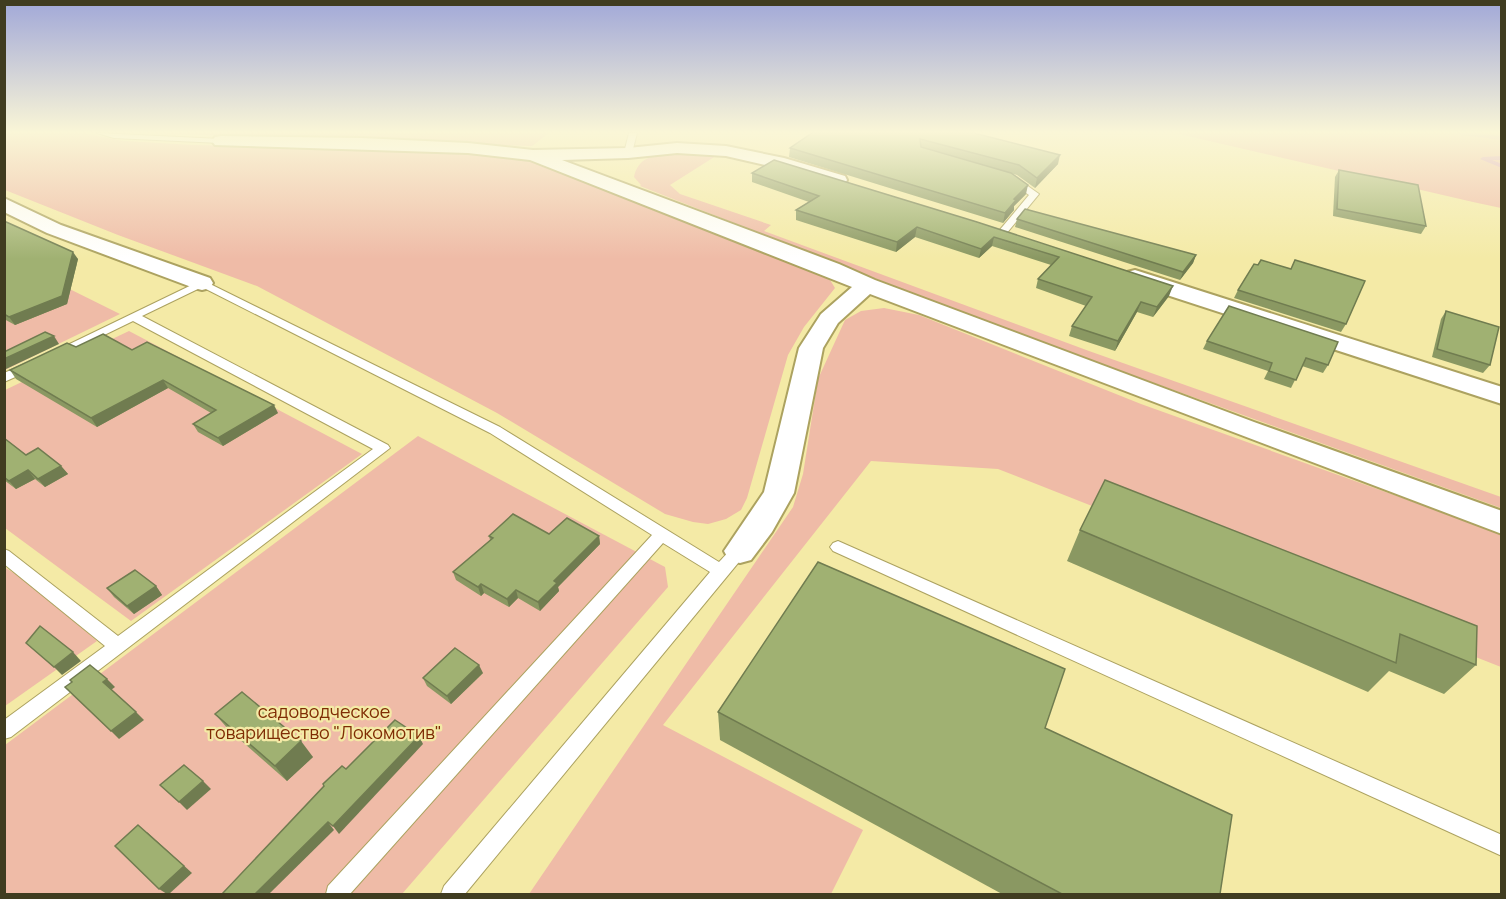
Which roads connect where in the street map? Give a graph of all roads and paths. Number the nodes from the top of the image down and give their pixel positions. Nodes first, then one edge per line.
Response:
1 (585, 175) edge
2 (821, 175) edge
3 (1002, 176) edge
4 (858, 186) edge
5 (4, 204) edge
6 (982, 225) edge
7 (1004, 232) junction
8 (1026, 240) edge
9 (1114, 270) edge
10 (202, 283) junction
11 (867, 285) junction
12 (134, 316) junction
13 (4, 378) edge
14 (1502, 396) edge
15 (1502, 523) edge
16 (663, 534) junction
17 (838, 547) dead end
18 (740, 551) joint
19 (4, 555) edge
20 (720, 570) junction
21 (118, 646) junction
22 (4, 731) edge
23 (1502, 846) edge
24 (336, 894) edge
25 (452, 894) edge

1 - 11 street
2 - 4 street
3 - 7 lane
5 - 10 street
6 - 7 street
7 - 8 street
9 - 14 street
10 - 12 lane
10 - 16 lane
11 - 15 street
11 - 18 street
12 - 13 lane
12 - 21 lane
16 - 20 lane
16 - 24 lane
17 - 23 lane
18 - 20 lane
19 - 21 lane
20 - 25 lane
21 - 22 lane

